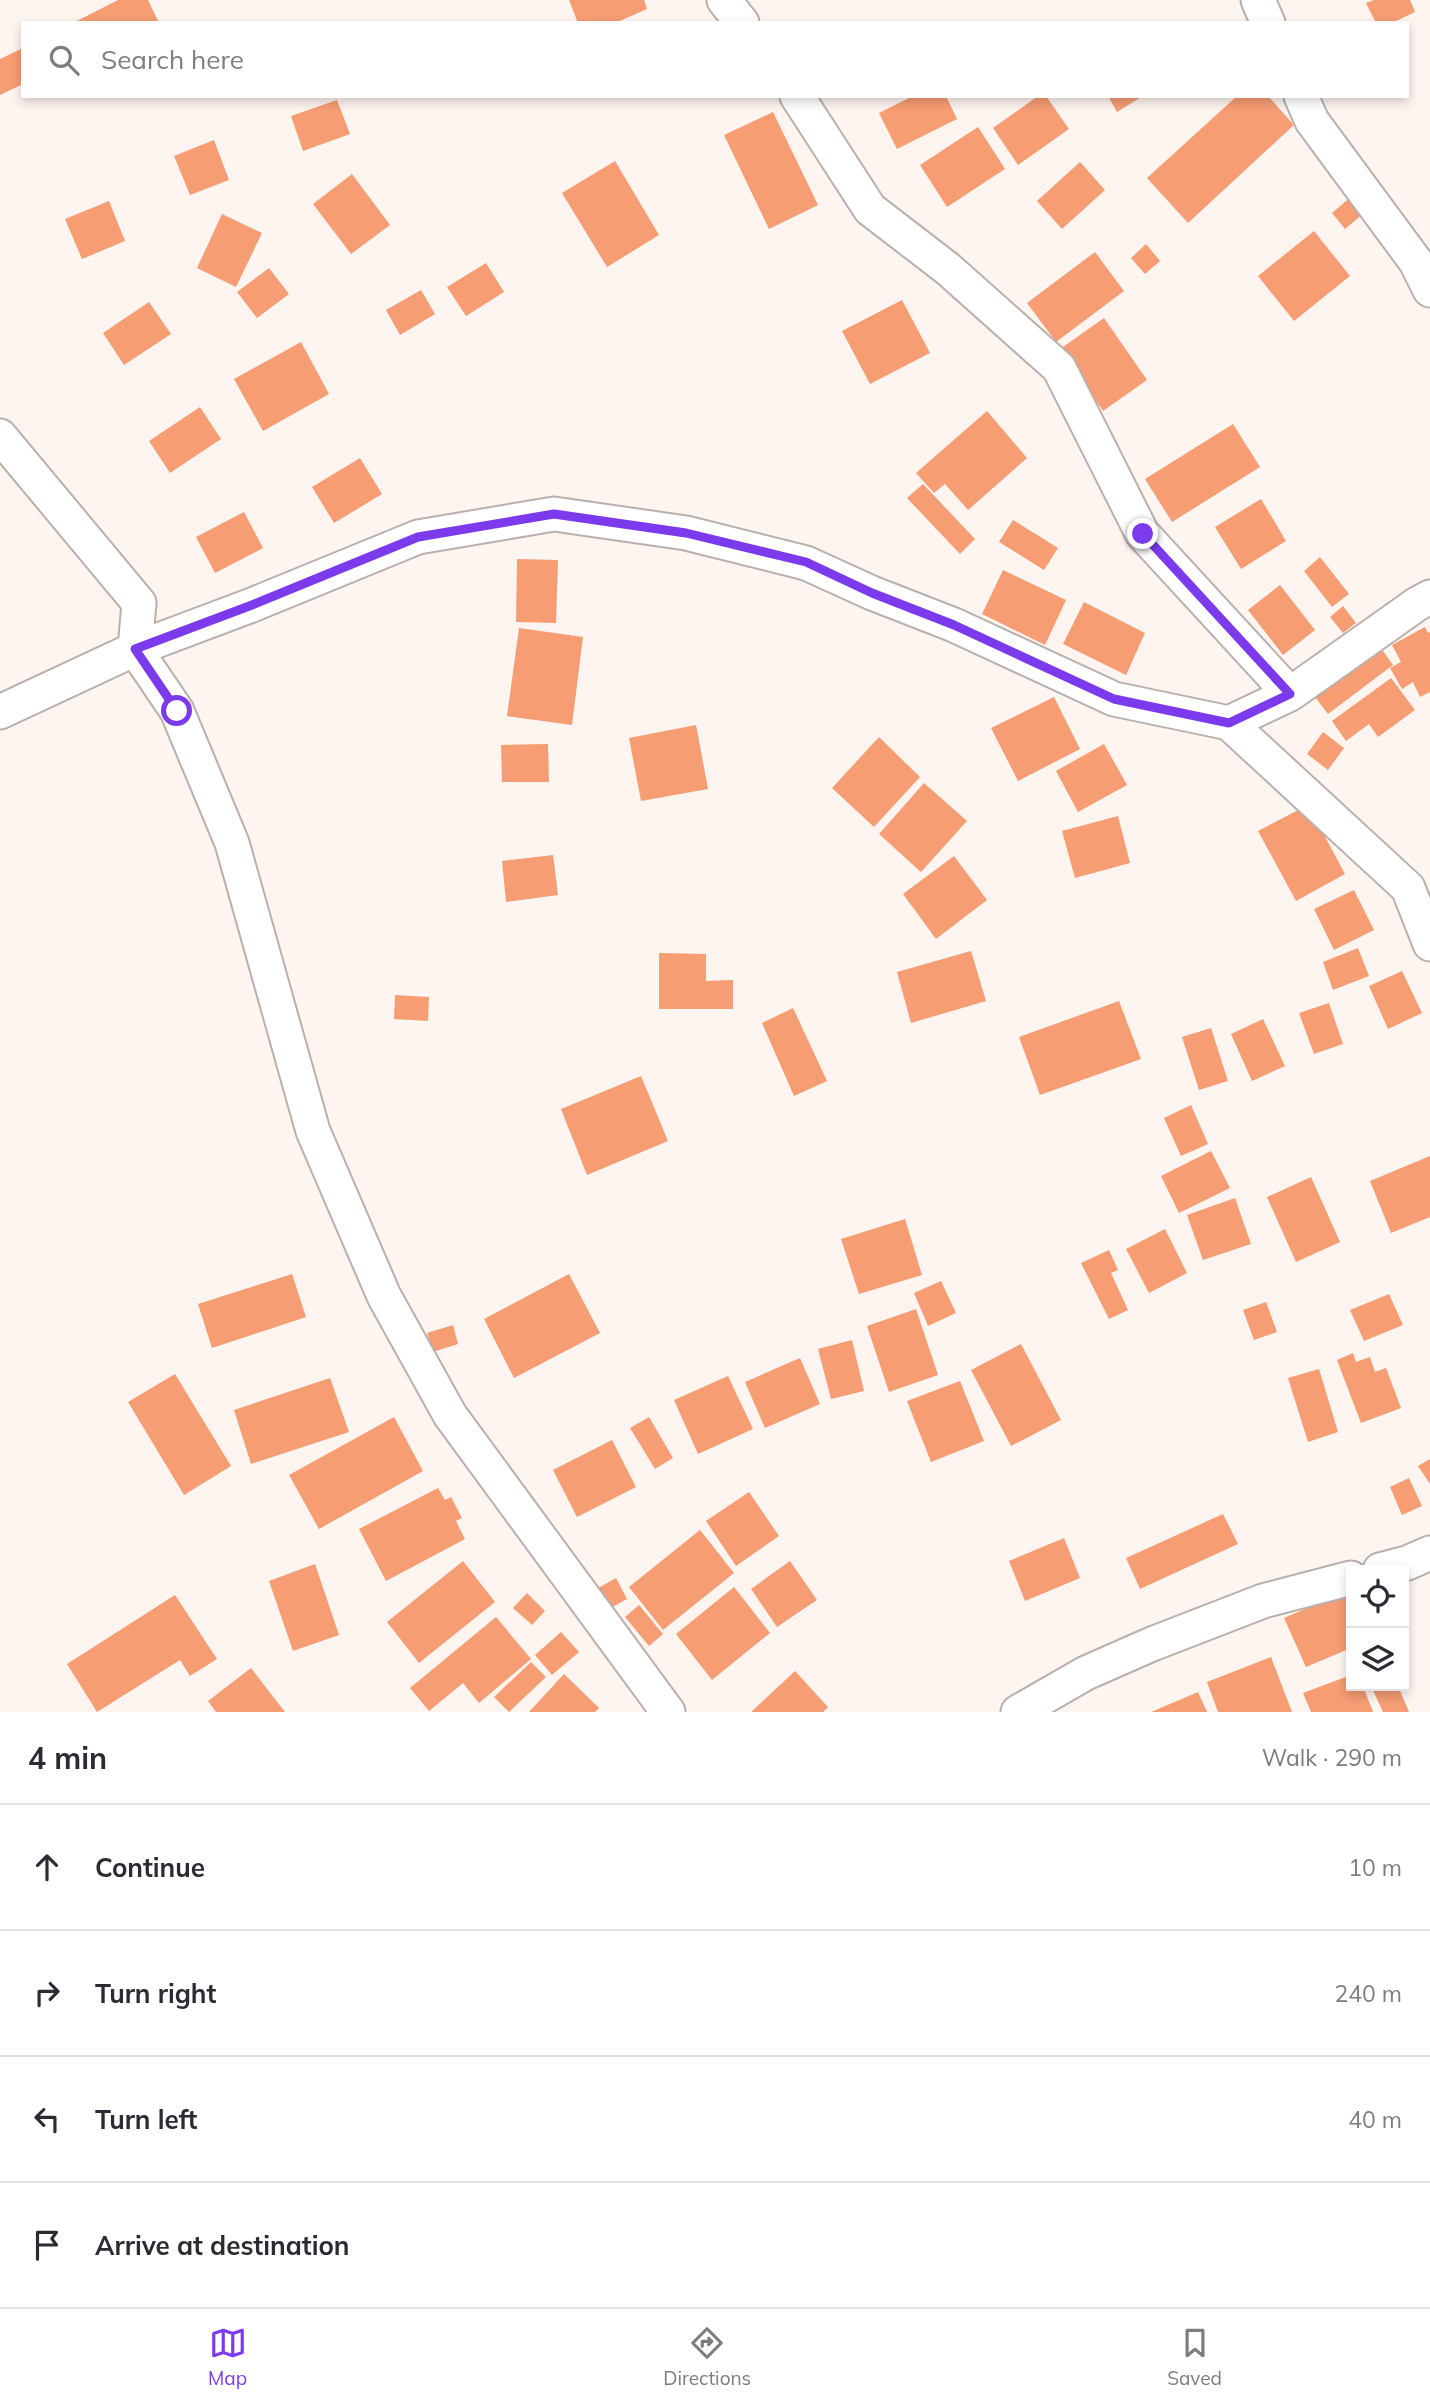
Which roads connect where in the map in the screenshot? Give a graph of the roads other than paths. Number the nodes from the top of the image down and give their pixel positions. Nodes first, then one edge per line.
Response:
1 (724, 0) edge
2 (1258, 0) edge
3 (740, 21) edge
4 (1267, 21) edge
5 (798, 98) edge
6 (1302, 98) edge
7 (1430, 290) edge
8 (0, 436) edge
9 (1430, 597) edge
10 (135, 649) junction
11 (1290, 694) junction
12 (0, 712) edge
13 (1229, 723) junction
14 (1430, 944) edge
15 (1430, 1553) edge
16 (1399, 1565) edge
17 (1346, 1579) edge
18 (668, 1712) edge
19 (1018, 1712) edge

1 - 3 street
2 - 4 street
5 - 11 street
6 - 7 street
8 - 10 street
9 - 11 street
10 - 12 street
10 - 13 street
10 - 18 street
11 - 13 street
13 - 14 street
15 - 16 street
17 - 19 street

